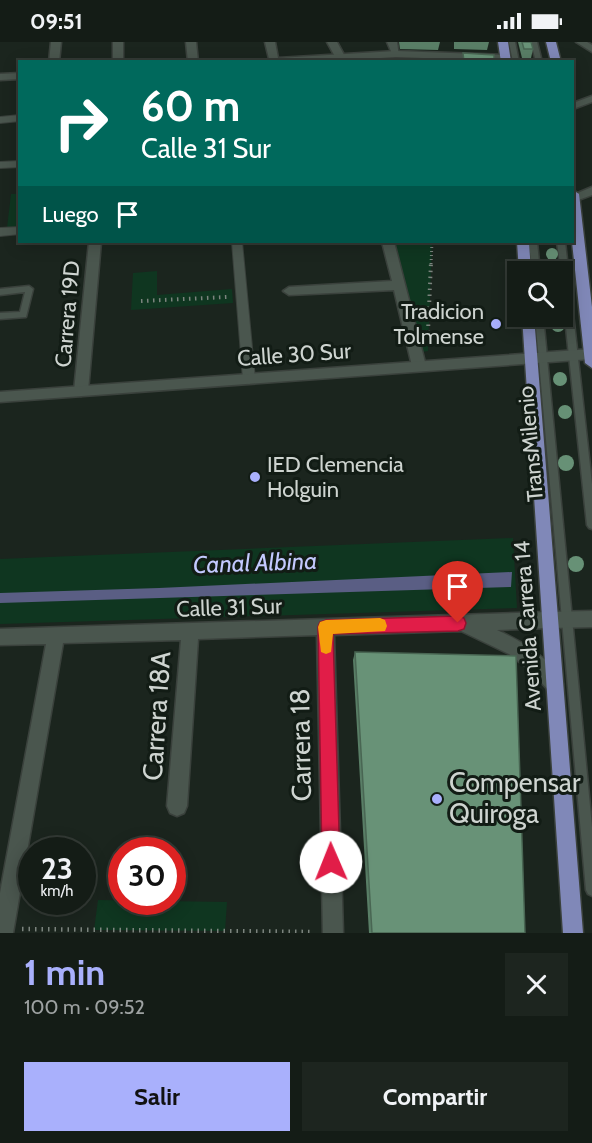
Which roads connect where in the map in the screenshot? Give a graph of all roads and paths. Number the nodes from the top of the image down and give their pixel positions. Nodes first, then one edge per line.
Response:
1 (56, 42) edge
2 (118, 42) edge
3 (191, 42) edge
4 (270, 42) edge
5 (332, 42) edge
6 (392, 42) edge
7 (502, 42) edge
8 (512, 42) edge
9 (534, 42) edge
10 (551, 42) edge
11 (581, 42) edge
12 (592, 49) edge
13 (396, 54) junction
14 (342, 59) edge
15 (54, 60) edge
16 (118, 60) edge
17 (193, 60) edge
18 (274, 60) edge
19 (308, 60) edge
20 (506, 60) edge
21 (516, 60) edge
22 (538, 60) edge
23 (556, 60) edge
24 (18, 76) edge
25 (0, 77) edge
26 (592, 99) edge
27 (574, 106) edge
28 (18, 118) edge
29 (0, 120) edge
30 (18, 164) edge
31 (0, 165) edge
32 (592, 190) edge
33 (574, 199) edge
34 (18, 230) edge
35 (0, 232) edge
36 (94, 243) edge
37 (237, 243) edge
38 (388, 243) edge
39 (432, 243) edge
40 (523, 243) edge
41 (533, 243) edge
42 (561, 243) edge
43 (524, 261) edge
44 (535, 261) edge
45 (399, 285) junction
46 (289, 291) dead end
47 (0, 292) edge
48 (242, 296) junction
49 (141, 301) dead end
50 (0, 316) edge
51 (589, 316) edge
52 (530, 327) edge
53 (538, 327) edge
54 (572, 356) junction
55 (536, 358) junction
56 (591, 358) edge
57 (424, 366) junction
58 (249, 379) junction
59 (81, 391) junction
60 (0, 397) edge
61 (592, 525) edge
62 (592, 619) edge
63 (557, 620) junction
64 (458, 623) junction
65 (326, 627) junction
66 (190, 631) junction
67 (57, 634) junction
68 (0, 637) edge
69 (554, 684) junction
70 (177, 806) dead end
71 (592, 890) edge
72 (3, 931) edge
73 (333, 933) edge
74 (573, 933) edge

1 - 15 street
2 - 16 street
3 - 17 street
4 - 18 street
5 - 14 street
6 - 13 street
7 - 20 main road
8 - 21 lane
9 - 22 lane
10 - 23 main road
11 - 12 street
13 - 14 street
13 - 20 street
14 - 19 street
24 - 25 street
26 - 27 street
28 - 29 street
30 - 31 street
32 - 33 street
33 - 51 main road
34 - 35 street
36 - 59 street, Carrera 19D
37 - 48 street
38 - 45 street
39 - 57 path
40 - 43 main road
41 - 44 lane
42 - 54 lane
45 - 46 street
45 - 57 street
47 - 50 lane
48 - 49 path
48 - 58 street
51 - 56 main road
52 - 55 main road, Avenida Carrera 14
53 - 55 lane, TransMilenio
54 - 55 street, Calle 30 Sur
54 - 56 street, Calle 30 Sur
54 - 61 lane
55 - 57 street, Calle 30 Sur
55 - 63 main road, Avenida Carrera 14
57 - 58 street, Calle 30 Sur
58 - 59 street, Calle 30 Sur
59 - 60 street, Calle 30 Sur
62 - 63 street, Calle 31 Sur
63 - 64 street, Calle 31 Sur
63 - 69 main road, Avenida Carrera 14
63 - 71 lane
64 - 65 street, Calle 31 Sur
64 - 69 street, Calle 31 Sur
65 - 66 street, Calle 31 Sur
65 - 73 street, Carrera 18
66 - 67 street, Calle 31 Sur
66 - 70 street, Carrera 18A
67 - 68 street, Calle 31 Sur
67 - 72 street
69 - 74 main road, Avenida Carrera 14
72 - 73 path

